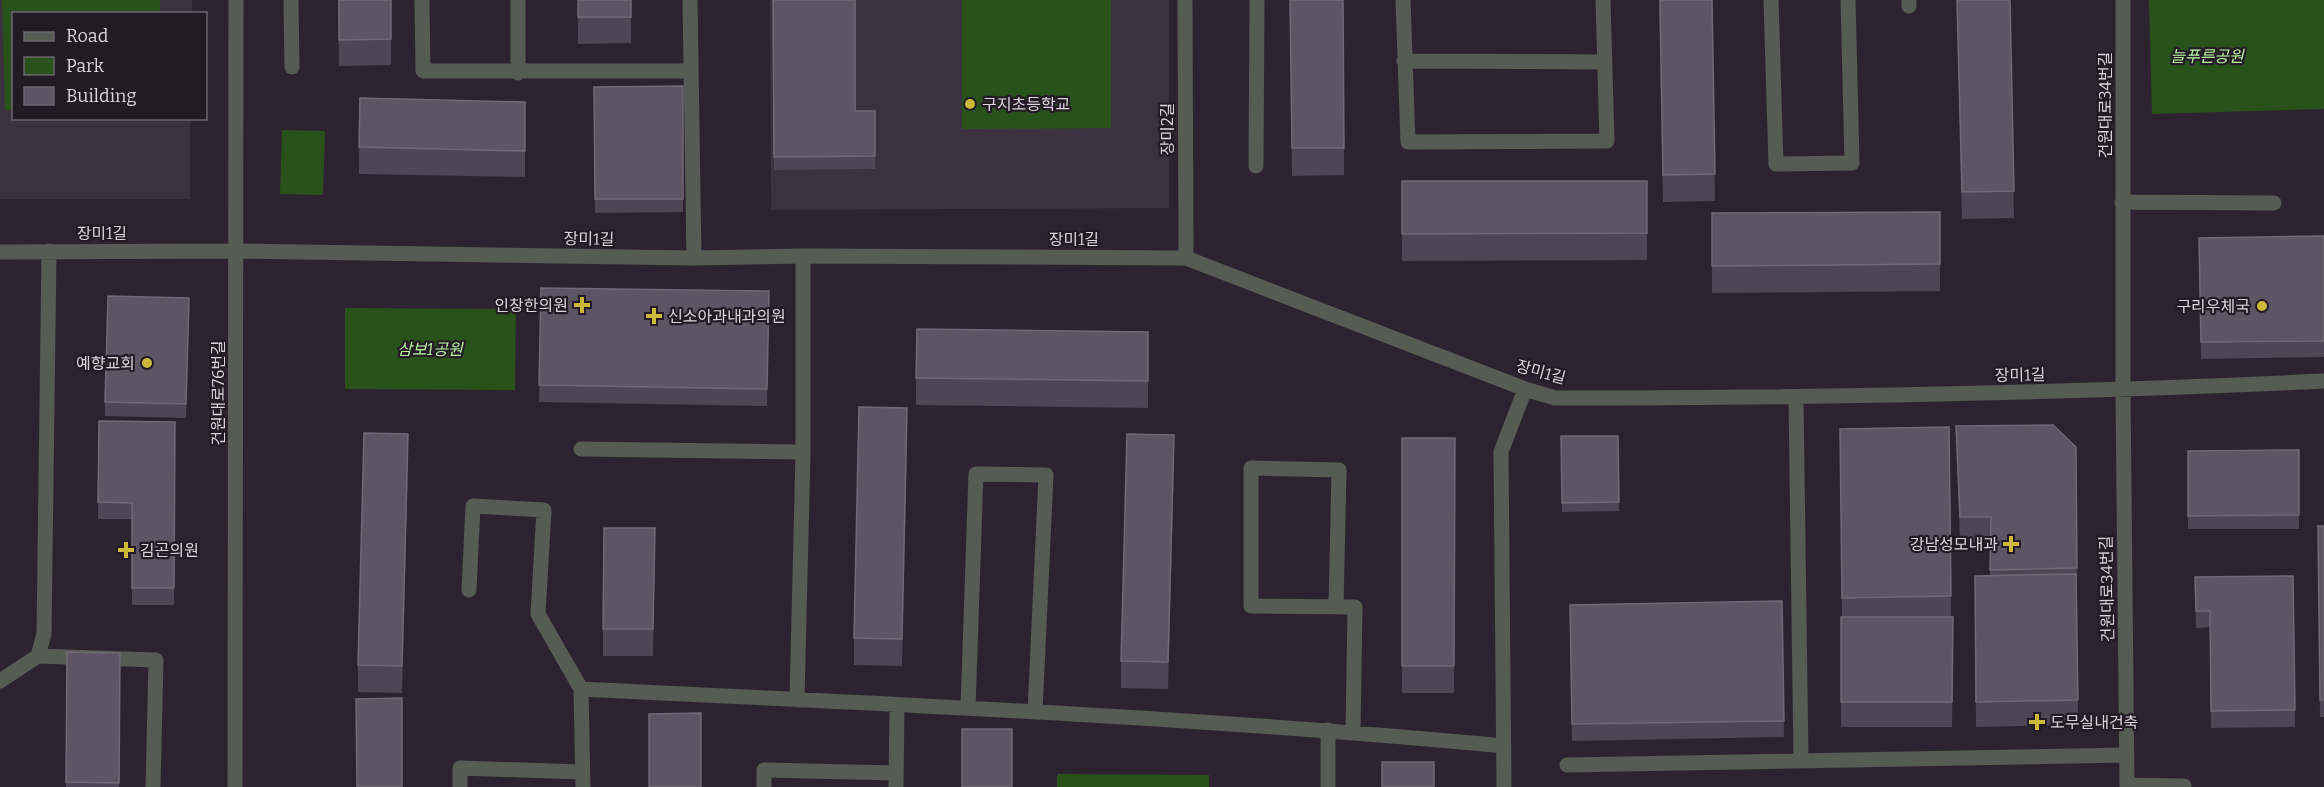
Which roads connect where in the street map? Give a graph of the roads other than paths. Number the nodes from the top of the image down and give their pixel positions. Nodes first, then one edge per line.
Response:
1 (236, 0) edge
2 (291, 0) edge
3 (422, 0) edge
4 (518, 0) edge
5 (690, 0) edge
6 (1185, 0) edge
7 (1257, 0) edge
8 (1403, 0) edge
9 (1604, 0) edge
10 (1771, 0) edge
11 (1848, 0) edge
12 (2123, 0) edge
13 (1404, 61) junction
14 (1605, 62) junction
15 (291, 67) dead end
16 (691, 71) junction
17 (518, 73) junction
18 (1256, 165) dead end
19 (2122, 202) junction
20 (2274, 203) dead end
21 (48, 251) junction
22 (236, 251) junction
23 (0, 252) edge
24 (803, 256) junction
25 (694, 258) junction
26 (1186, 258) junction
27 (2324, 381) edge
28 (1525, 389) junction
29 (2123, 391) junction
30 (1796, 398) junction
31 (581, 449) dead end
32 (803, 452) junction
33 (469, 590) dead end
34 (1336, 607) junction
35 (38, 656) junction
36 (0, 681) edge
37 (581, 689) junction
38 (797, 700) junction
39 (897, 705) junction
40 (968, 708) junction
41 (1035, 712) junction
42 (1328, 730) junction
43 (1353, 732) junction
44 (1504, 746) junction
45 (2127, 755) junction
46 (1801, 760) junction
47 (1567, 765) dead end
48 (583, 779) edge
49 (896, 780) edge
50 (2127, 786) edge
51 (2184, 786) edge
52 (153, 787) edge
53 (235, 787) edge
54 (460, 787) edge
55 (764, 787) edge
56 (1328, 787) edge
57 (1504, 787) edge

1 - 22 street, 건원대로76번길
2 - 15 street
3 - 17 street
4 - 17 street
5 - 16 street
6 - 26 street, 장미2길
7 - 18 street
8 - 13 street
9 - 14 street
10 - 11 street
12 - 19 street, 건원대로34번길
13 - 14 street
13 - 14 street
16 - 17 street
16 - 25 street
19 - 20 street
19 - 29 street, 건원대로34번길
21 - 22 street, 장미1길
21 - 23 street, 장미1길
21 - 35 street
22 - 25 street, 장미1길
22 - 53 street, 건원대로76번길
24 - 25 street, 장미1길
24 - 26 street, 장미1길
24 - 32 street
26 - 28 street, 장미1길
27 - 29 street
28 - 30 street, 장미1길
28 - 44 street
29 - 30 street, 장미1길
29 - 45 street, 건원대로34번길
30 - 46 street
31 - 32 street
32 - 38 street
33 - 37 street
34 - 34 street
34 - 43 street
35 - 36 street
35 - 52 street
37 - 38 street
37 - 48 street
38 - 39 street
39 - 40 street
39 - 49 street
40 - 41 street
40 - 41 street
41 - 42 street
42 - 43 street
42 - 56 street
43 - 44 street
44 - 57 street
45 - 46 street
45 - 50 street, 건원대로34번길
46 - 47 street
48 - 54 street
49 - 55 street
50 - 51 street

